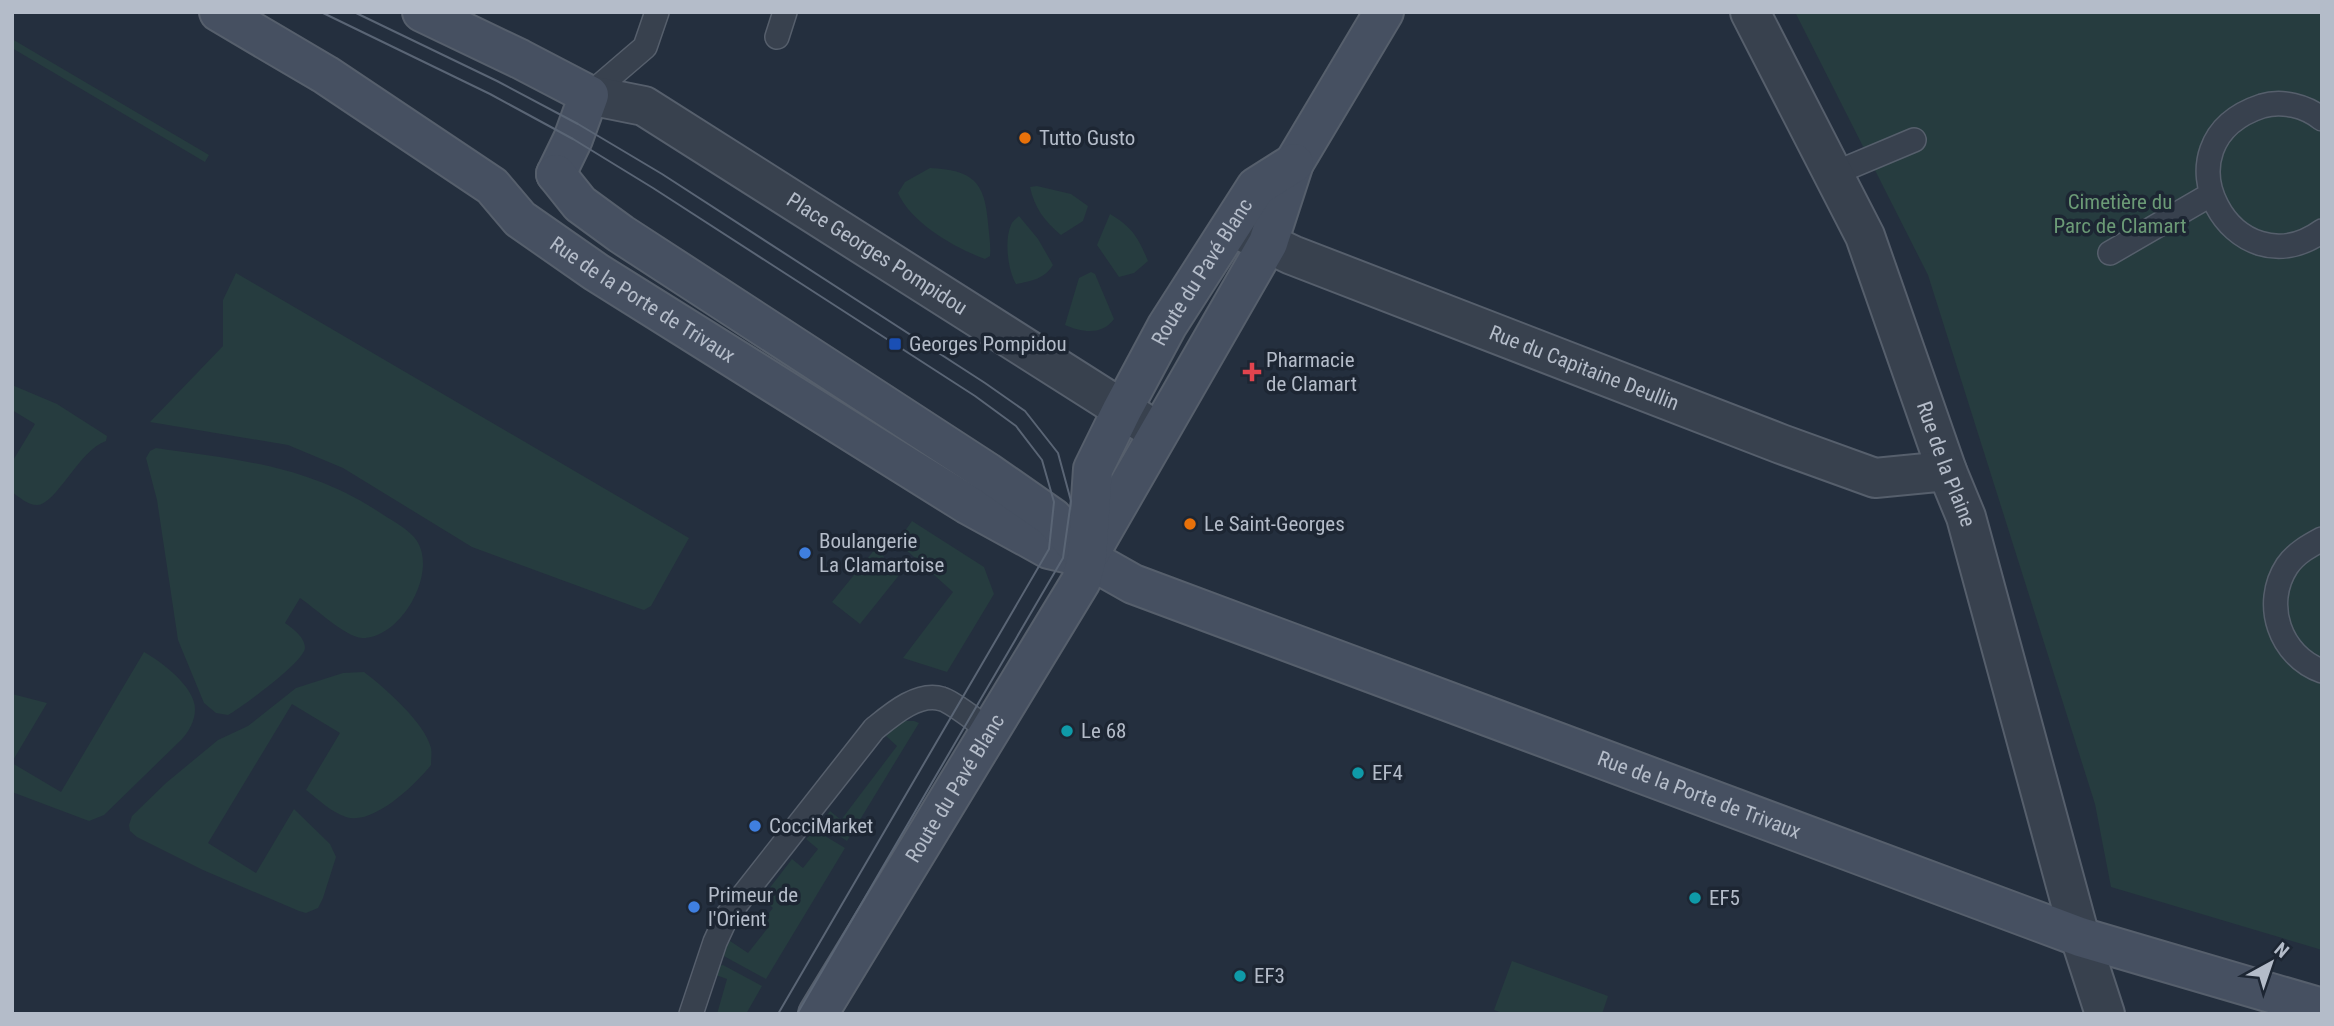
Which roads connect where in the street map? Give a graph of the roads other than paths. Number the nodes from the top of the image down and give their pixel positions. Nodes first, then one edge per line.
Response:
1 (219, 12) edge
2 (422, 12) edge
3 (657, 12) edge
4 (785, 12) edge
5 (1384, 12) edge
6 (1750, 12) edge
7 (777, 37) dead end
8 (589, 95) junction
9 (2322, 119) edge
10 (1914, 140) dead end
11 (1294, 163) junction
12 (556, 174) junction
13 (1833, 174) junction
14 (492, 186) junction
15 (2210, 195) junction
16 (1229, 225) junction
17 (2322, 231) edge
18 (1268, 243) junction
19 (2110, 253) dead end
20 (1122, 410) junction
21 (1158, 432) junction
22 (1947, 471) junction
23 (2322, 539) edge
24 (1087, 558) junction
25 (2322, 671) edge
26 (988, 729) junction
27 (2081, 937) junction
28 (2322, 1008) edge
29 (691, 1014) edge
30 (818, 1014) edge
31 (2105, 1014) edge

1 - 14 street, Rue de la Porte de Trivaux
2 - 8 street
3 - 8 lane
4 - 7 lane
5 - 11 street, Route du Pavé Blanc
6 - 13 street, Rue de la Plaine
8 - 12 street
8 - 20 street, Place Georges Pompidou
9 - 15 lane
10 - 13 lane
11 - 16 street, Route du Pavé Blanc
11 - 18 street, Route du Pavé Blanc
12 - 14 street
12 - 24 street, Rue de la Porte de Trivaux
13 - 22 street, Rue de la Plaine
14 - 24 street, Rue de la Porte de Trivaux
15 - 17 lane
15 - 19 lane
16 - 18 street, Rue du Capitaine Deullin
16 - 20 street, Route du Pavé Blanc
18 - 21 street, Route du Pavé Blanc
18 - 22 street, Rue du Capitaine Deullin
20 - 21 street, Place Georges Pompidou
20 - 24 street, Route du Pavé Blanc
21 - 24 street, Route du Pavé Blanc
22 - 27 street, Rue de la Plaine
23 - 25 lane
24 - 26 street, Route du Pavé Blanc
24 - 27 street, Rue de la Porte de Trivaux
26 - 29 lane
26 - 30 street, Route du Pavé Blanc
27 - 28 street, Rue de la Porte de Trivaux
27 - 31 street, Rue de la Plaine

